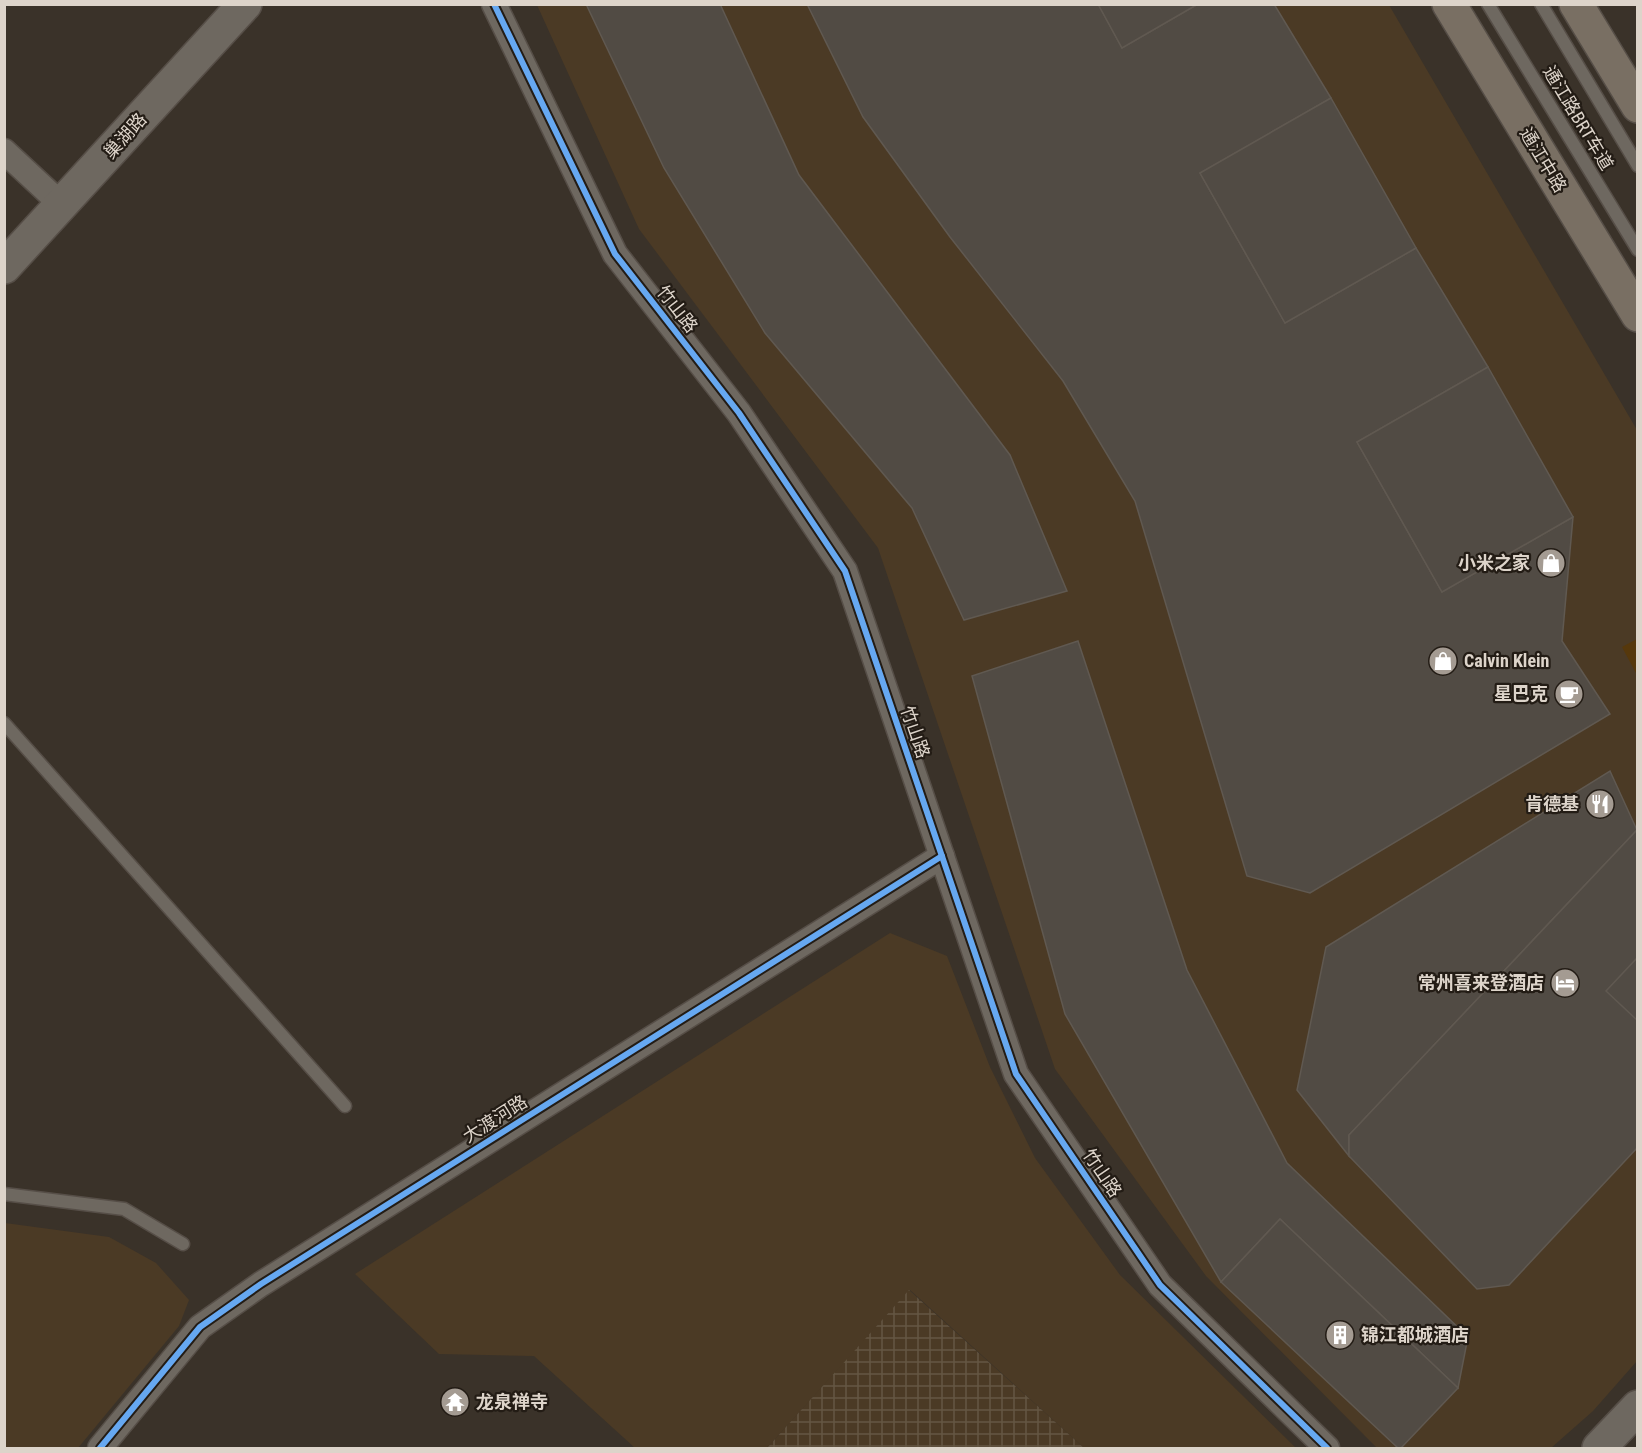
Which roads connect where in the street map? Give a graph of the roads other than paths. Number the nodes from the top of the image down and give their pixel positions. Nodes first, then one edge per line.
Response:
1 (245, 4) edge
2 (494, 4) edge
3 (1449, 4) edge
4 (1488, 4) edge
5 (1541, 4) edge
6 (1585, 9) edge
7 (1638, 106) edge
8 (4, 151) edge
9 (1638, 166) edge
10 (62, 204) junction
11 (1638, 250) edge
12 (4, 267) edge
13 (1638, 315) edge
14 (4, 723) edge
15 (942, 856) junction
16 (345, 1106) dead end
17 (4, 1194) edge
18 (183, 1244) dead end
19 (1638, 1407) edge
20 (100, 1449) edge
21 (1327, 1449) edge
22 (1599, 1449) edge

1 - 10 street, 巢湖路
2 - 15 street, 竹山路
3 - 13 main road, 通江中路
4 - 11 lane, 通江路BRT车道
5 - 9 lane, 通江路BRT车道
6 - 7 main road
8 - 10 street
10 - 12 street, 巢湖路
14 - 16 lane
15 - 20 street, 大渡河路
15 - 21 street, 竹山路
17 - 18 lane
19 - 22 street

